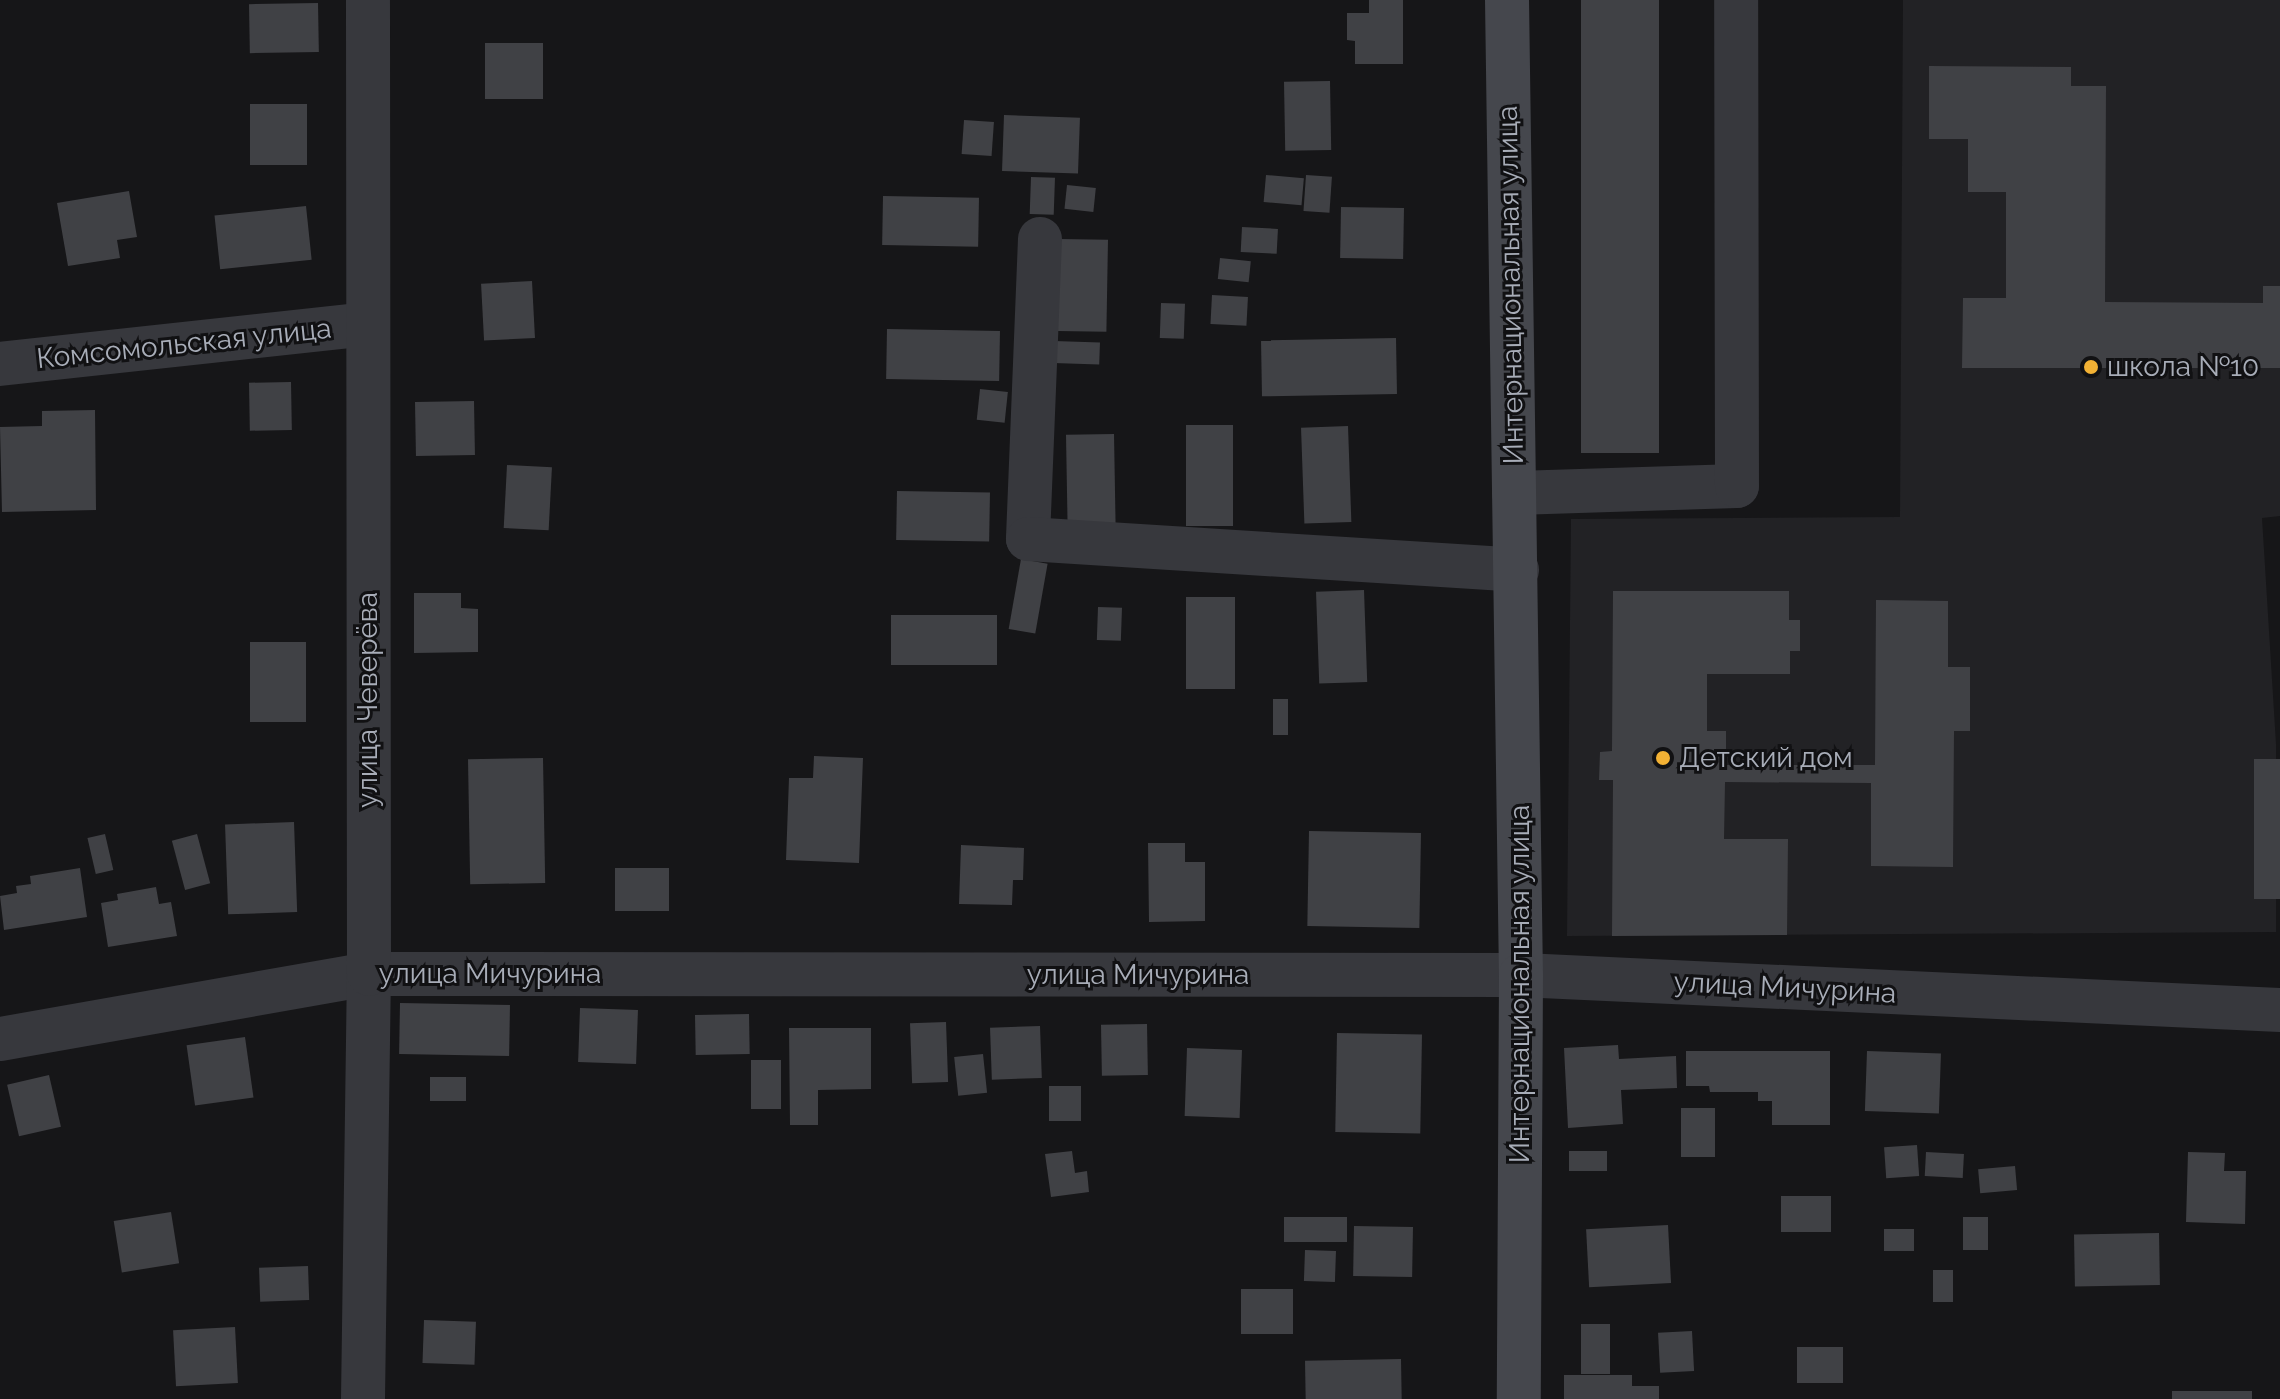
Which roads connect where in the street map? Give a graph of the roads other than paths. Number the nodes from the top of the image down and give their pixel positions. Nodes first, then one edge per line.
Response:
1 (368, 0) edge
2 (1507, 0) edge
3 (1736, 0) edge
4 (1040, 239) dead end
5 (367, 324) junction
6 (0, 364) edge
7 (1514, 493) junction
8 (1517, 570) junction
9 (369, 974) junction
10 (1521, 975) junction
11 (2280, 1010) edge
12 (0, 1039) edge
13 (363, 1399) edge
14 (1519, 1399) edge

1 - 5 street, улица Чеверёва
2 - 7 main road, Интернациональная улица
3 - 7 street
4 - 8 street
5 - 6 street, Комсомольская улица
5 - 9 street, улица Чеверёва
7 - 8 main road, Интернациональная улица
8 - 10 main road, Интернациональная улица
9 - 10 street, улица Мичурина
9 - 12 street, улица Мичурина
9 - 13 street, улица Чеверёва
10 - 11 street, улица Мичурина
10 - 14 main road, Интернациональная улица

